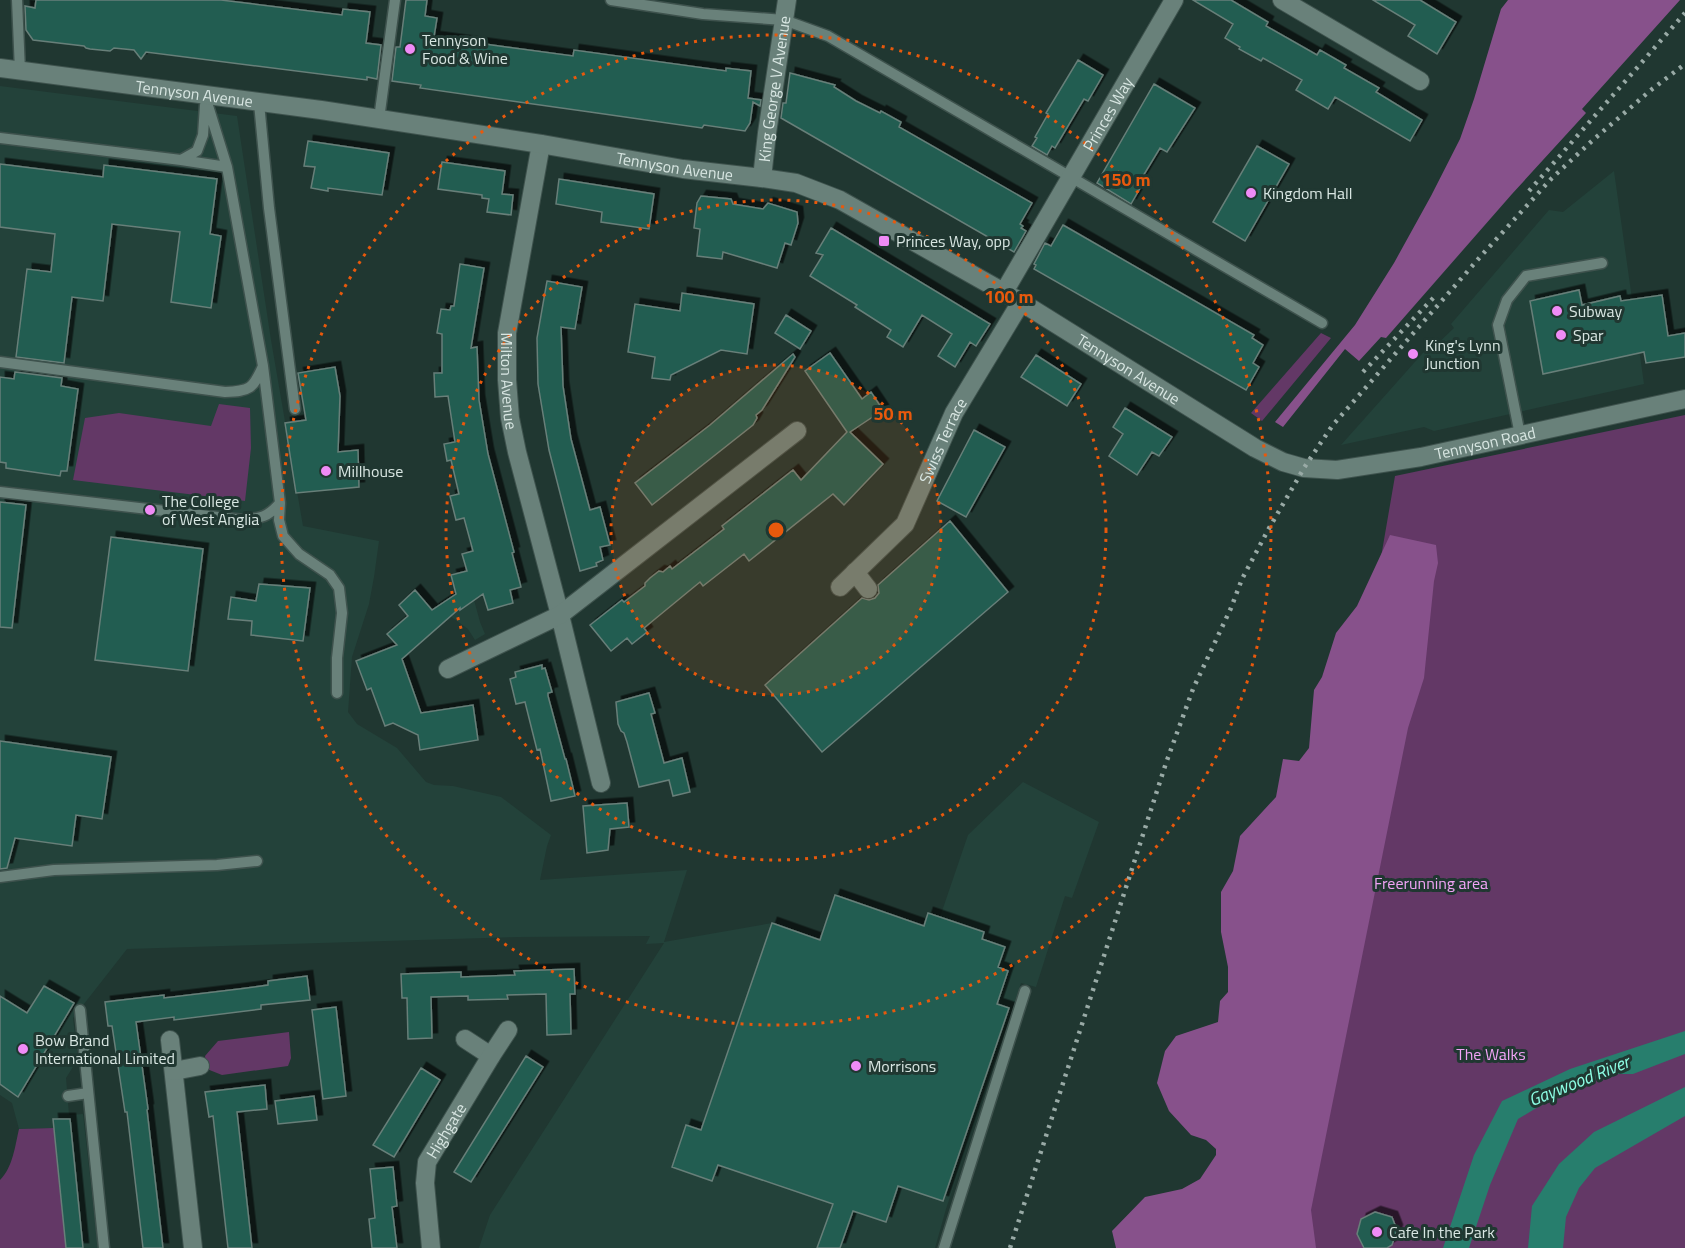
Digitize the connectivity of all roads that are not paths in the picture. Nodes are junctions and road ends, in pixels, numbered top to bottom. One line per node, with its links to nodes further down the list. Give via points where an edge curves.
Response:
1 (17, 0): 9 (lane)
2 (395, 0): 13 (lane)
3 (611, 0): 7 (lane, via 703,14)
4 (787, 0): 7 (street, King George V Avenue)
5 (1174, 0): 19 (street, Princes Way)
6 (1282, 0): 10 (street)
7 (784, 20): 18 (street, King George V Avenue); 19 (lane, via 828,36)
8 (0, 68): 9 (street, Tennyson Avenue)
9 (20, 71): 11 (street, Tennyson Avenue)
10 (1420, 81)
11 (205, 96): 12 (street, Tennyson Avenue); 16 (lane, via 203,135 196,151); 17 (lane)
12 (259, 103): 13 (street, Tennyson Avenue); 27 (lane)
13 (379, 119): 15 (street, Tennyson Avenue)
14 (0, 138): 16 (lane)
15 (541, 144): 18 (street, Tennyson Avenue, via 683,169); 36 (street, Milton Avenue, via 507,333 507,380 517,452)
16 (181, 160): 17 (lane)
17 (227, 167): 25 (lane)
18 (762, 177): 21 (street, Tennyson Avenue, via 796,183 840,200)
19 (1071, 178): 21 (street, Princes Way); 23 (lane)
20 (1602, 263): 29 (lane, via 1526,276 1507,300 1498,325)
21 (1004, 292): 22 (street, Tennyson Avenue)
22 (1021, 302): 30 (street, Tennyson Avenue); 33 (street, Swiss Terrace, via 954,413 905,524)
23 (1322, 323)
24 (0, 362): 25 (lane, via 225,392 250,388)
25 (263, 366): 32 (lane)
26 (1685, 399): 29 (street, Tennyson Road)
27 (295, 409)
28 (797, 431): 36 (street)
29 (1521, 435): 30 (street, Tennyson Road, via 1337,470)
30 (1283, 462)
31 (0, 492): 32 (lane, via 244,520 272,513)
32 (280, 503): 38 (lane, via 283,536 299,554 330,575 339,588 342,613)
33 (855, 572): 34 (street, Swiss Terrace); 35 (street)
34 (840, 587)
35 (868, 589)
36 (560, 615): 37 (street); 39 (street, Milton Avenue)
37 (448, 669)
38 (336, 693)
39 (601, 783)
40 (257, 861): 41 (lane, via 54,870)
41 (0, 877)
42 (1025, 991): 55 (lane)
43 (80, 1010): 50 (lane)
44 (508, 1030): 47 (street, Highgate)
45 (465, 1039): 47 (street)
46 (170, 1040): 49 (street)
47 (491, 1056): 54 (street, Highgate, via 427,1162)
48 (200, 1066): 49 (street)
49 (174, 1071): 53 (street)
50 (88, 1093): 51 (lane); 52 (lane)
51 (68, 1096)
52 (104, 1248)
53 (193, 1248)
54 (431, 1248)
55 (944, 1248)

